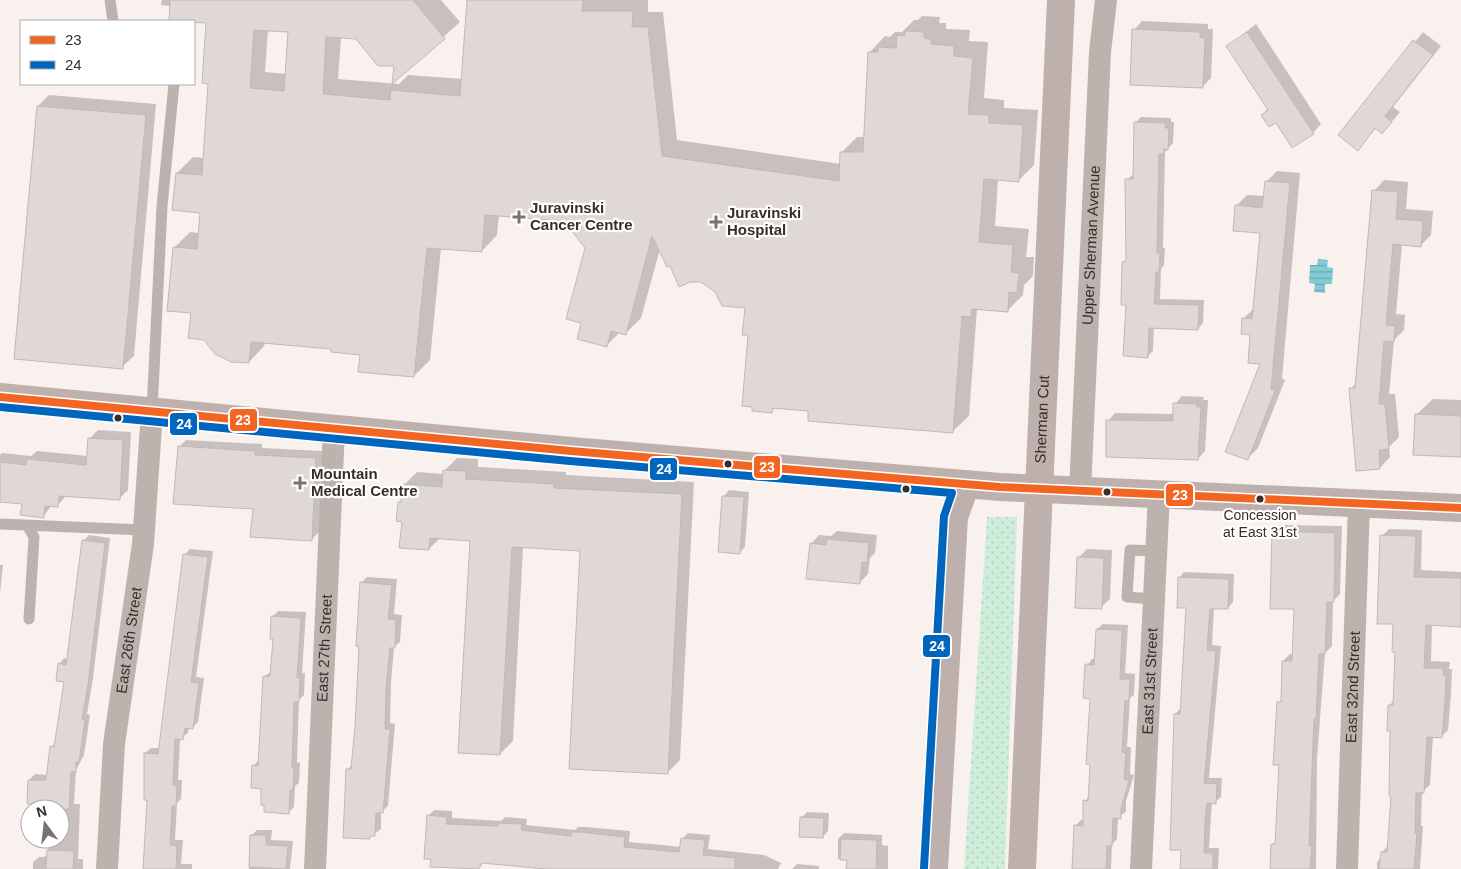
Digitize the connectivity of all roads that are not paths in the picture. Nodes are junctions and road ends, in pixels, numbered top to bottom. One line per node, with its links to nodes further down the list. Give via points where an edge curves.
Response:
1 (110, 0): 4 (lane)
2 (1106, 0): 10 (street, Upper Sherman Avenue)
3 (1062, 5): 21 (main road, Sherman Cut)
4 (113, 20)
5 (174, 85): 7 (lane, via 162,206)
6 (0, 397): 7 (main road)
7 (152, 411): 8 (main road); 16 (street, East 26th Street)
8 (334, 428): 9 (main road); 19 (street, East 27th Street)
9 (966, 484): 10 (main road); 20 (main road, via 954,517)
10 (1071, 491): 11 (main road)
11 (1159, 494): 12 (main road); 22 (street, East 31st Street)
12 (1359, 503): 13 (main road); 23 (street, East 32nd Street)
13 (1461, 508)
14 (0, 524): 15 (lane)
15 (27, 525): 16 (lane); 17 (lane, via 34,537)
16 (144, 530): 18 (street, East 26th Street, via 114,744)
17 (29, 619)
18 (107, 869)
19 (316, 869)
20 (934, 869)
21 (1022, 869)
22 (1141, 869)
23 (1347, 869)

